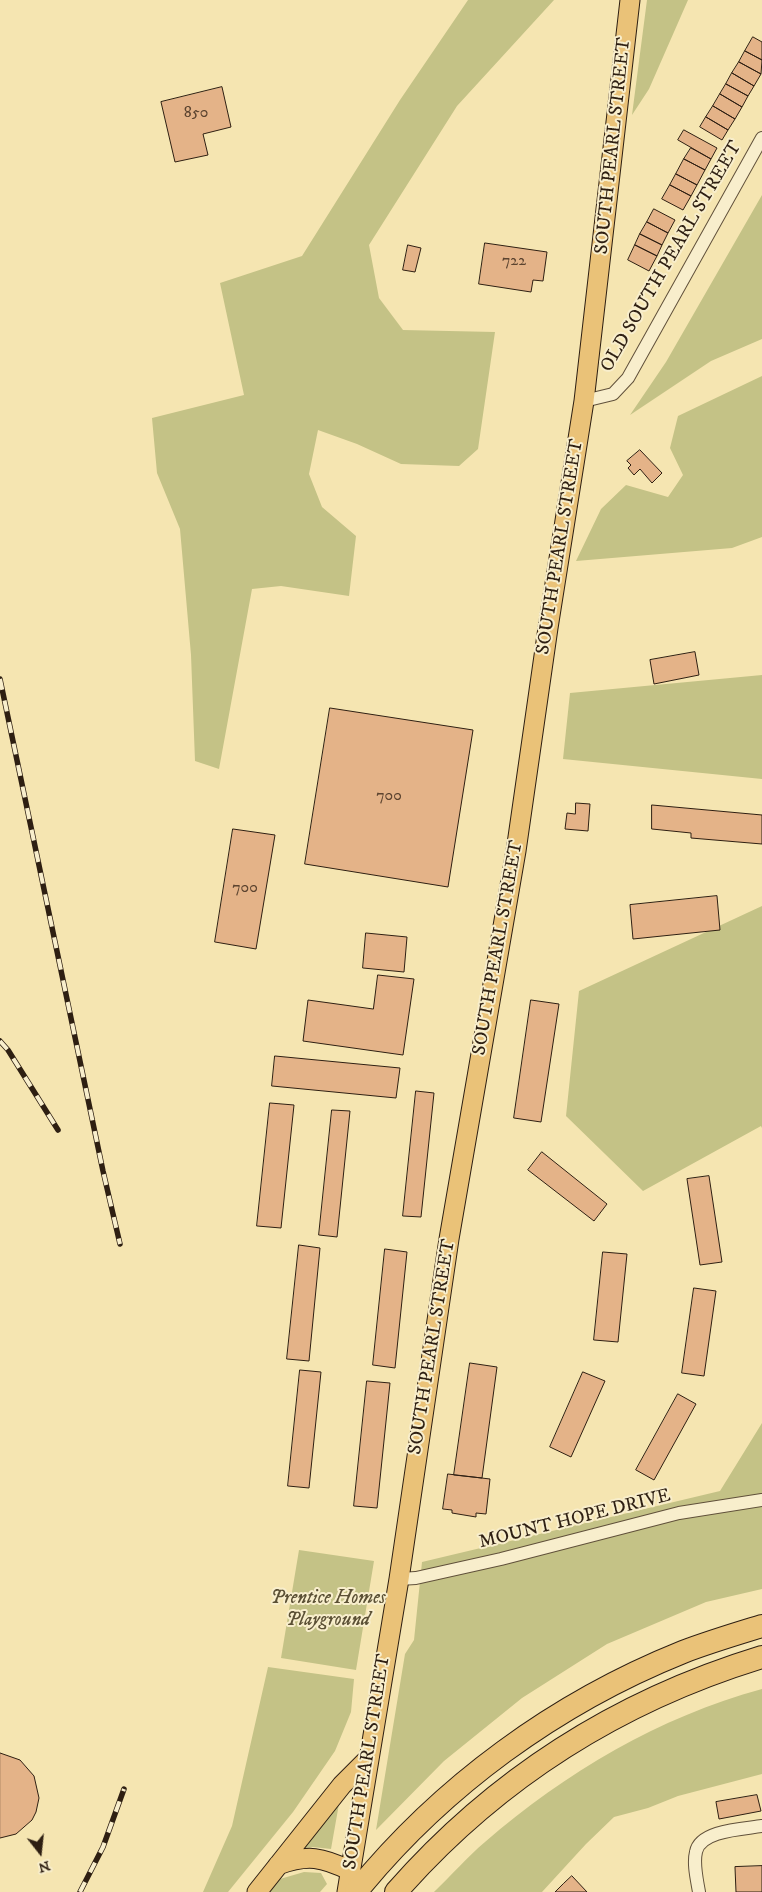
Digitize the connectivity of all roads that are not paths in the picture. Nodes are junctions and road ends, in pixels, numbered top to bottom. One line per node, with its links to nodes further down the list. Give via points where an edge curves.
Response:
1 (630, 0): 3 (main road, SOUTH PEARL STREET)
2 (762, 138): 3 (street, OLD SOUTH PEARL STREET, via 628,378 613,394)
3 (584, 401): 5 (main road, SOUTH PEARL STREET, via 516,851 449,1239)
4 (762, 1500): 5 (street, MOUNT HOPE DRIVE, via 679,1513 501,1559)
5 (398, 1579): 8 (main road, SOUTH PEARL STREET)
6 (762, 1626): 11 (highway, via 684,1652 609,1686 539,1727 470,1778)
7 (762, 1657): 14 (highway, via 661,1694 590,1731 490,1799 436,1848)
8 (368, 1759): 10 (main road, via 342,1785); 11 (main road, SOUTH PEARL STREET)
9 (762, 1826): 15 (street, via 717,1833 703,1839 695,1855)
10 (278, 1865): 11 (main road, via 300,1858 317,1858 335,1863); 12 (main road)
11 (353, 1881): 13 (main road, SOUTH PEARL STREET)
12 (257, 1892)
13 (347, 1892)
14 (396, 1892)
15 (699, 1892)

